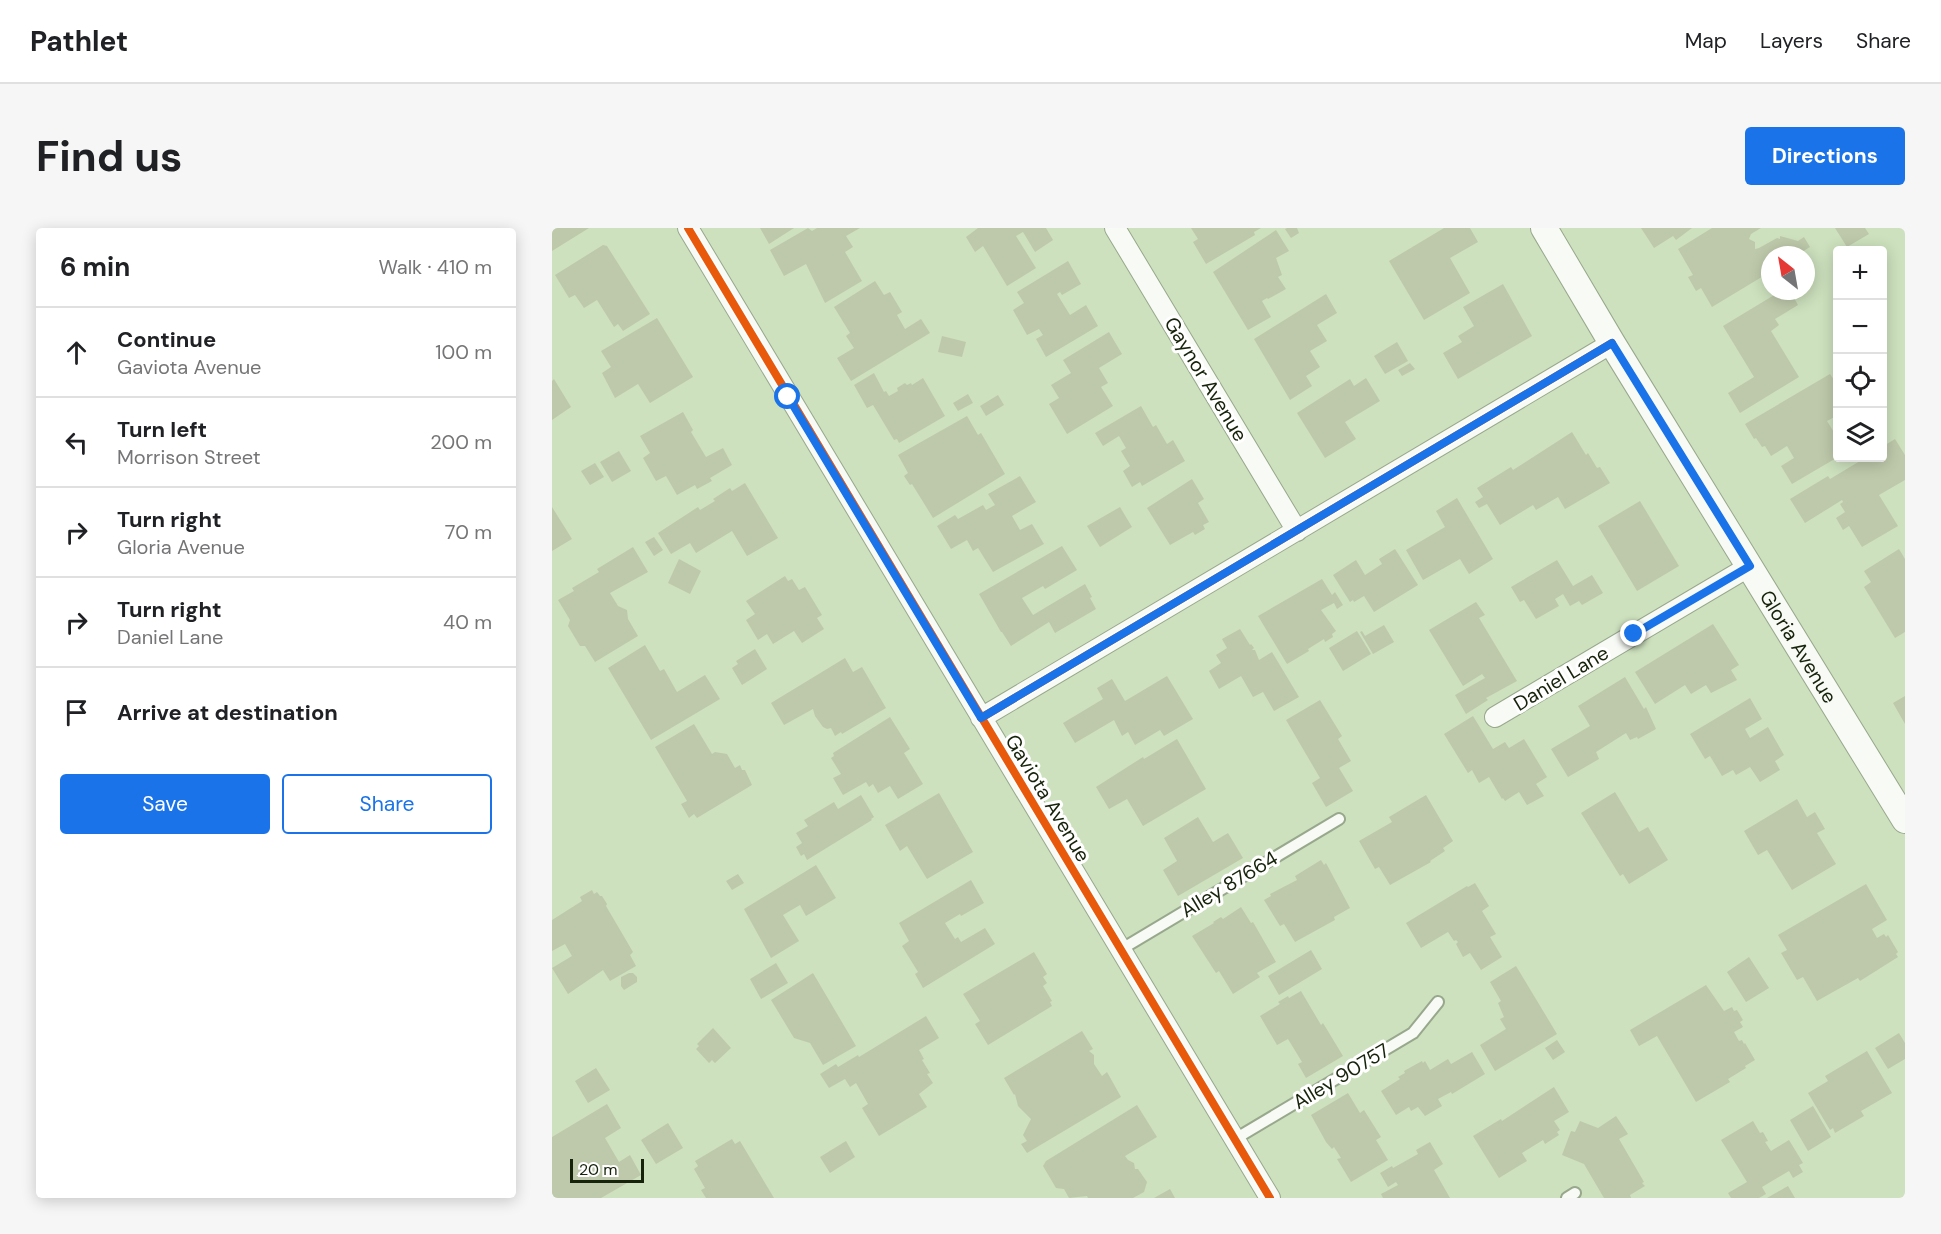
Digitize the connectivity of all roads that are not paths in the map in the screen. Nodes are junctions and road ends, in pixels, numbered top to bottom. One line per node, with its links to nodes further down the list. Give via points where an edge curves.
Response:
1 (688, 228): 8 (street, Gaviota Avenue)
2 (1115, 228): 5 (street, Gaynor Avenue)
3 (1544, 228): 4 (street, Gloria Avenue)
4 (1612, 343): 5 (street); 6 (street, Gloria Avenue)
5 (1297, 531): 8 (street)
6 (1750, 566): 7 (street, Daniel Lane); 10 (street, Gloria Avenue)
7 (1495, 717)
8 (981, 718): 11 (street, Gaviota Avenue)
9 (1339, 819): 11 (lane, Alley 87664)
10 (1905, 820)
11 (1120, 950): 13 (street, Gaviota Avenue)
12 (1438, 1002): 13 (lane, Alley 90757, via 1413,1033)
13 (1235, 1139): 14 (street, Gaviota Avenue)
14 (1270, 1198)

